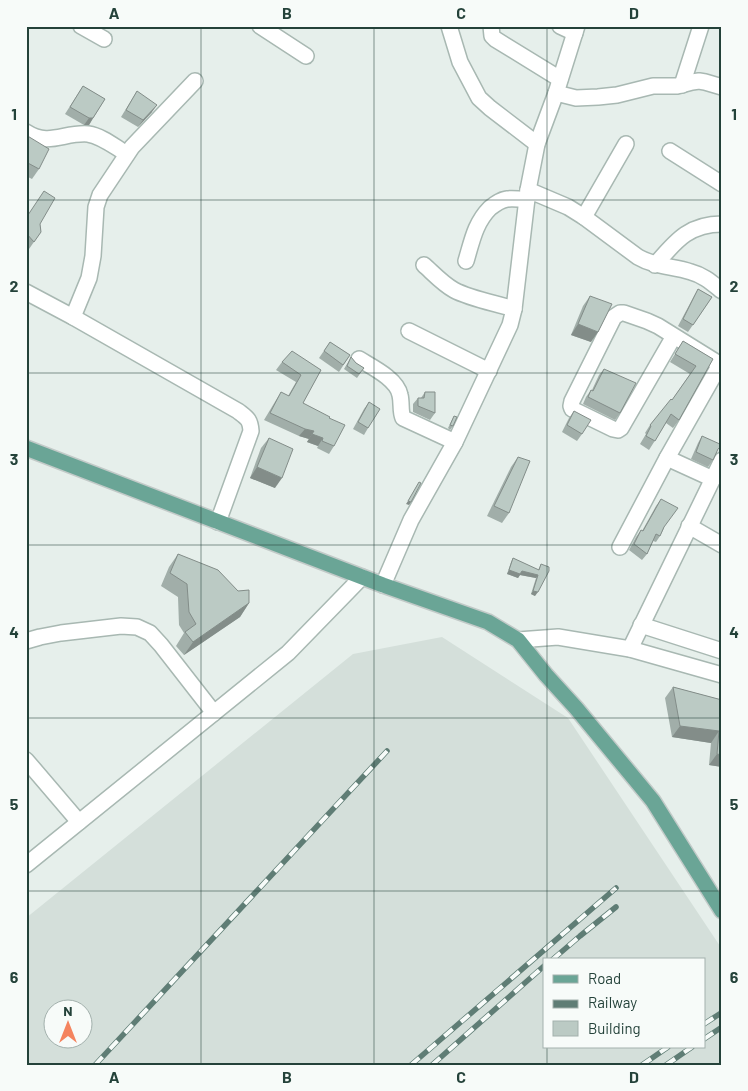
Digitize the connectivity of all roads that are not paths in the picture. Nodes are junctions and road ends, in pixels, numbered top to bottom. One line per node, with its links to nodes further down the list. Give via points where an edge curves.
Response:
1 (81, 26): 8 (street)
2 (260, 26): 9 (street)
3 (491, 26): 12 (street, via 495,39)
4 (560, 26): 7 (street)
5 (701, 26): 11 (street)
6 (451, 27): 15 (street, via 460,62 480,98)
7 (576, 30): 12 (street)
8 (104, 39)
9 (306, 56)
10 (194, 81): 18 (street)
11 (682, 85): 12 (street, via 653,86 617,95 576,98); 13 (street, via 699,81)
12 (558, 86): 15 (street)
13 (722, 87)
14 (26, 132): 18 (street, via 45,140 90,134)
15 (537, 144): 20 (street)
16 (626, 144): 21 (street)
17 (670, 151): 19 (street)
18 (127, 154): 29 (street, via 100,195 96,207 89,278)
19 (722, 184)
20 (527, 195): 21 (street, via 568,208); 23 (street, via 501,200 487,212 476,228); 28 (street)
21 (584, 217): 25 (street, via 638,257)
22 (722, 224): 25 (street, via 691,231 677,240)
23 (466, 261)
24 (424, 265): 28 (street, via 454,290)
25 (655, 265): 26 (street, via 690,271)
26 (722, 290)
27 (26, 292): 29 (street)
28 (514, 309): 33 (street)
29 (73, 317): 39 (street, via 247,418 251,431)
30 (409, 331): 33 (street)
31 (674, 336): 31 (street, via 621,428 613,429 572,409 572,401 617,314 624,313 647,321); 36 (street, via 716,362 718,368)
32 (359, 359): 34 (street, via 396,386 401,398 401,415 405,420)
33 (489, 371): 34 (street)
34 (455, 442): 44 (street, via 412,520)
35 (26, 448): 39 (main road)
36 (667, 458): 38 (street); 42 (street)
37 (722, 460): 38 (street)
38 (713, 479): 40 (street)
39 (218, 522): 43 (main road)
40 (689, 526): 41 (street); 45 (street)
41 (722, 545)
42 (620, 547)
43 (362, 577): 44 (main road); 51 (street, via 288,653)
44 (383, 585): 47 (main road, via 488,622)
45 (642, 625): 48 (street); 49 (street)
46 (31, 637): 51 (street, via 137,627 150,633 161,644)
47 (518, 640): 48 (street, via 558,637); 55 (main road, via 653,801)
48 (630, 649): 50 (street)
49 (722, 650)
50 (722, 675)
51 (214, 712): 53 (street)
52 (26, 760): 53 (street)
53 (79, 822): 54 (street)
54 (26, 865)
55 (722, 911)

